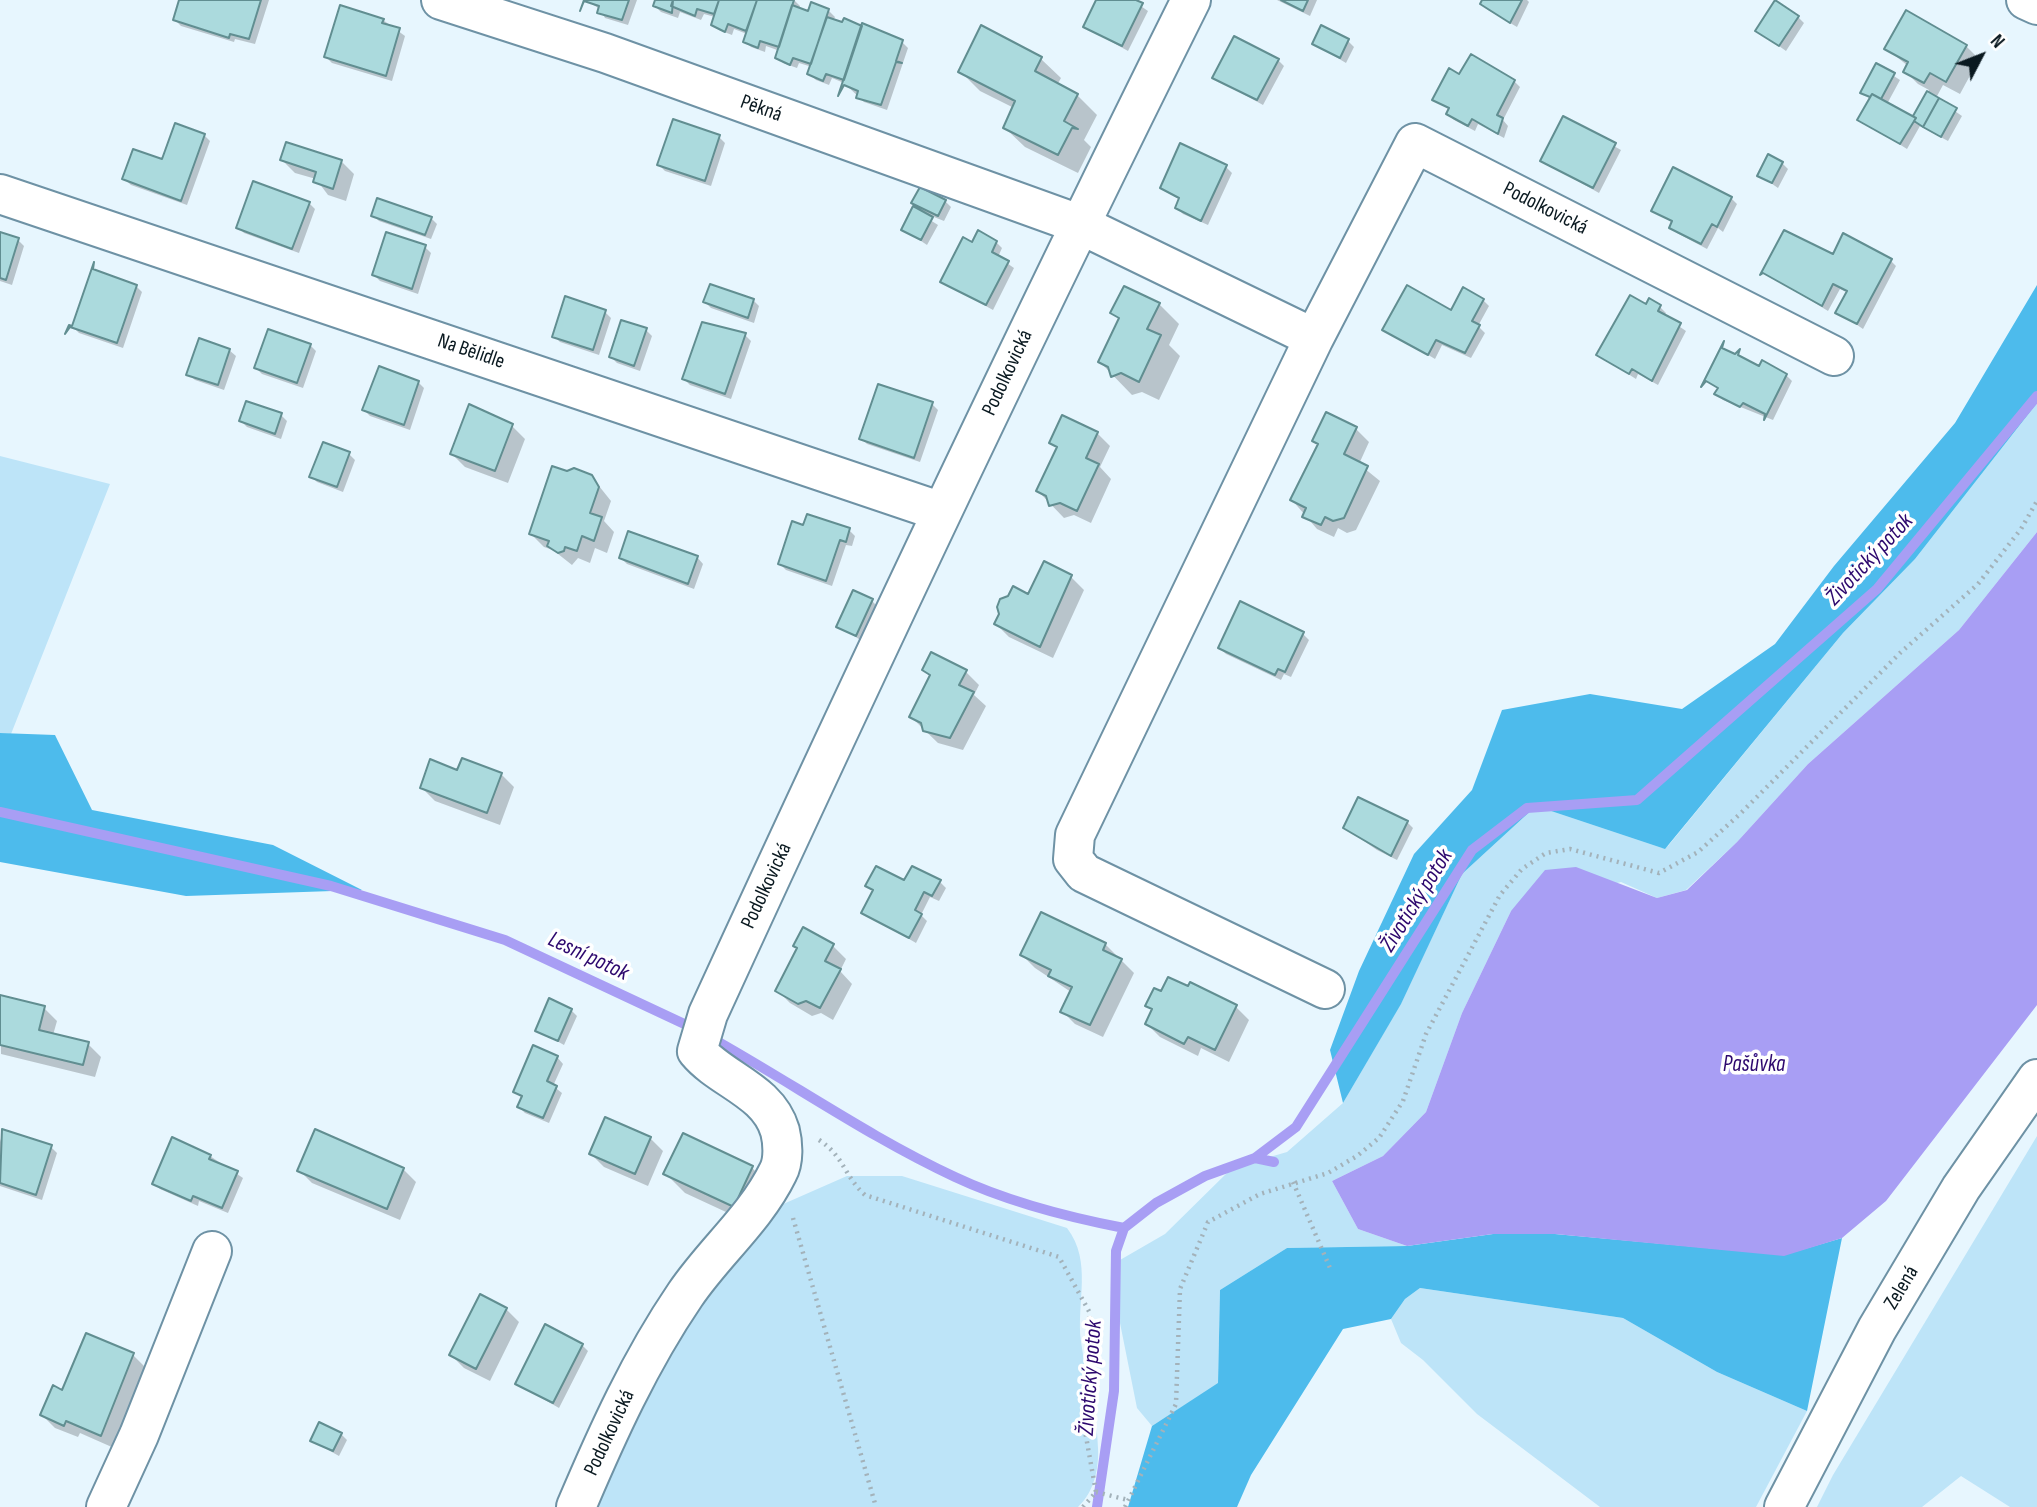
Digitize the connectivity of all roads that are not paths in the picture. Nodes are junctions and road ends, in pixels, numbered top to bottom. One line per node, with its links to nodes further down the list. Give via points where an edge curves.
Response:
1 (441, 0): 6 (street, Pěkná, via 605,53)
2 (1191, 0): 6 (street, Podolkovická)
3 (2026, 0): 4 (street)
4 (2037, 5)
5 (0, 194): 9 (street, Na Bělidle)
6 (1079, 223): 7 (street); 9 (street, Podolkovická)
7 (1314, 338): 8 (street, Podolkovická, via 1415,143); 10 (street, Podolkovická, via 1075,835 1073,859 1084,873)
8 (1834, 356)
9 (942, 512): 14 (street, Podolkovická, via 702,1029 703,1058 750,1091 773,1116 782,1143 780,1170 750,1217 685,1294 618,1410)
10 (1325, 989)
11 (2037, 1079): 15 (street, Zelená, via 1940,1224 1877,1329)
12 (212, 1251): 13 (street)
13 (106, 1507)
14 (576, 1507)
15 (1784, 1507)

